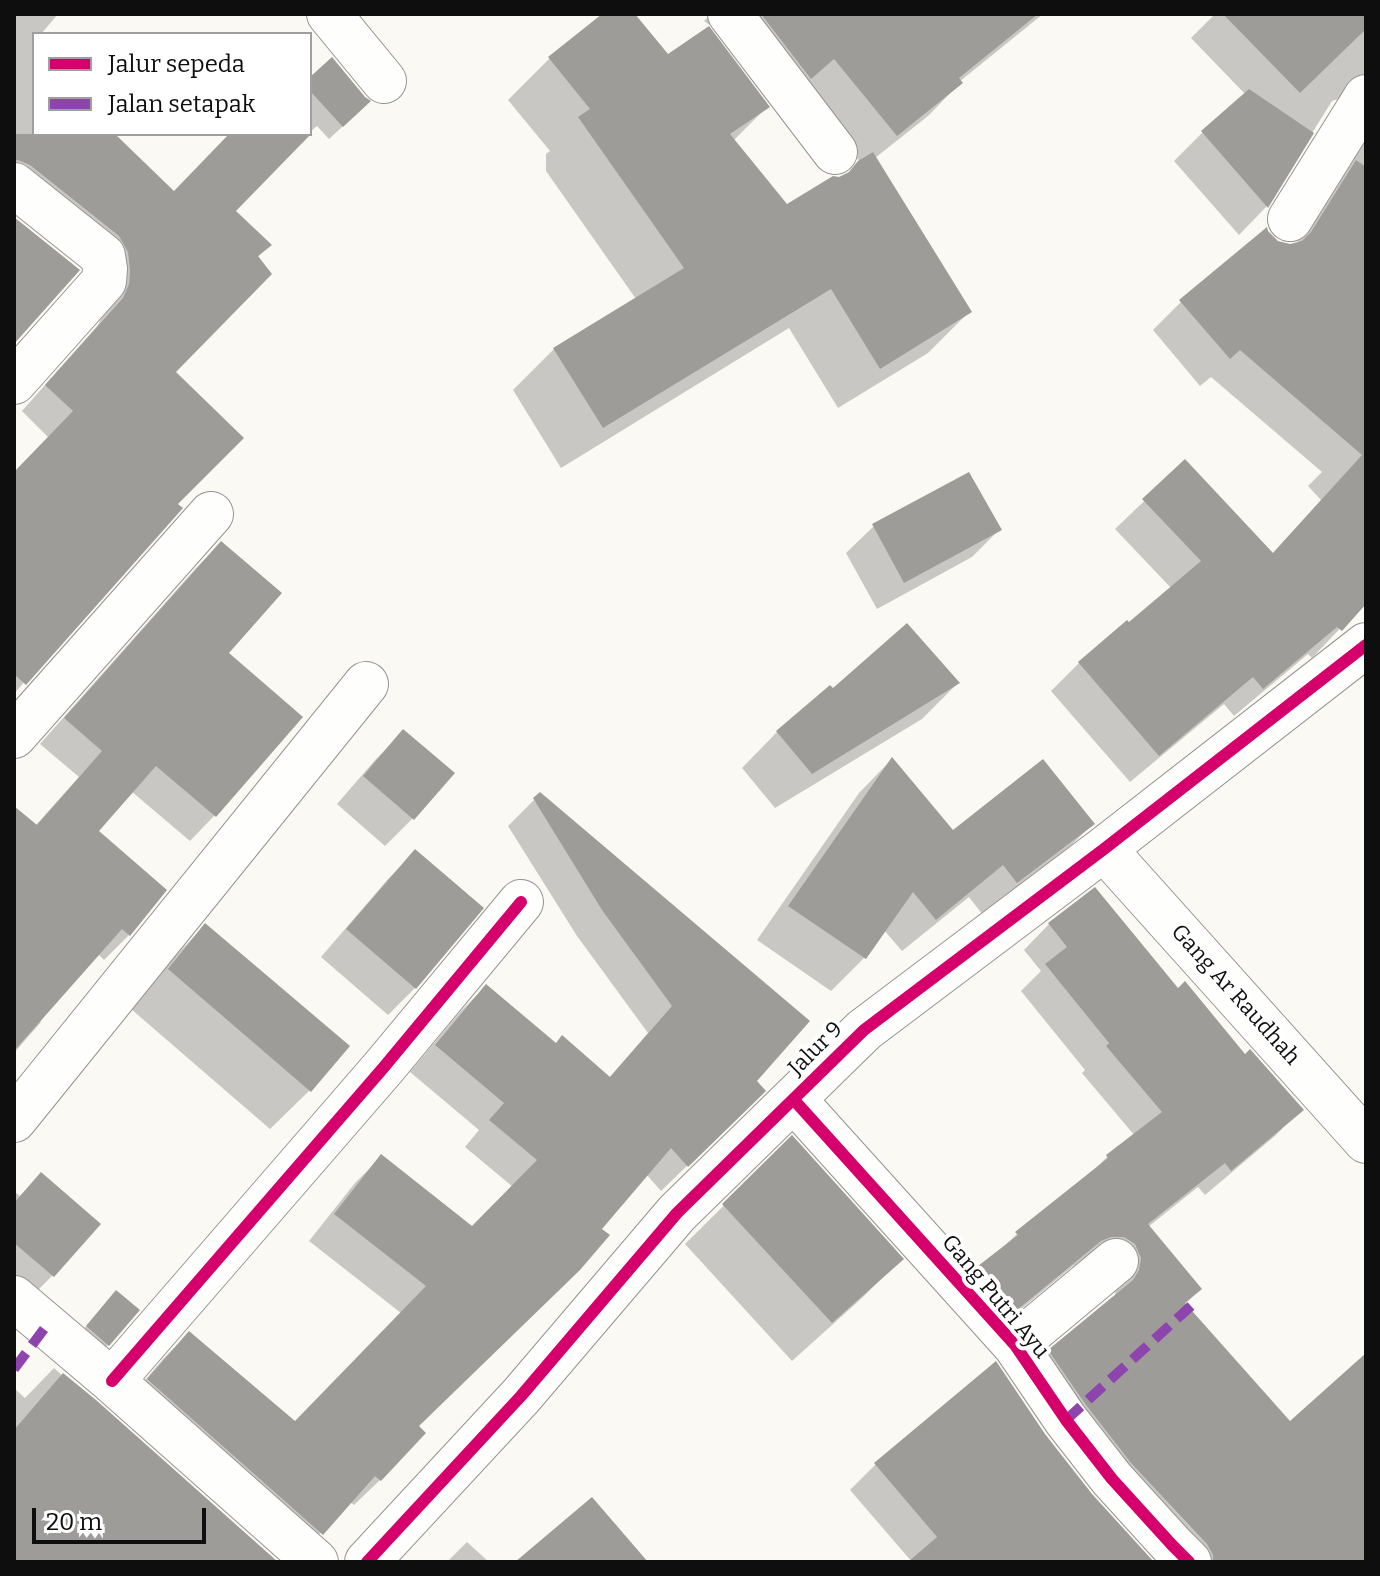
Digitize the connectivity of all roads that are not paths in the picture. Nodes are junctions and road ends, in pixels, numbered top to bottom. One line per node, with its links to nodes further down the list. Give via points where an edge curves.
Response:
1 (329, 14): 3 (street)
2 (730, 14): 5 (street)
3 (384, 81)
4 (1366, 97): 7 (street)
5 (835, 152)
6 (14, 185): 8 (street, via 103,256 105,269 104,281)
7 (1290, 219)
8 (14, 382)
9 (211, 514): 12 (street)
10 (1366, 645): 13 (street, Jalur 9)
11 (366, 684): 16 (street)
12 (14, 736)
13 (1104, 849): 15 (street, Jalur 9, via 864,1030); 17 (street, Gang Ar Raudhah)
14 (521, 902): 21 (street)
15 (794, 1100): 20 (street, Gang Putri Ayu); 24 (street, Jalur 9, via 677,1213 521,1396)
16 (14, 1120)
17 (1366, 1141)
18 (1116, 1261): 20 (street)
19 (14, 1298): 21 (street)
20 (1015, 1345): 22 (street, Gang Putri Ayu, via 1066,1420)
21 (112, 1381): 23 (street)
22 (1173, 1556)
23 (316, 1562)
24 (367, 1562)

